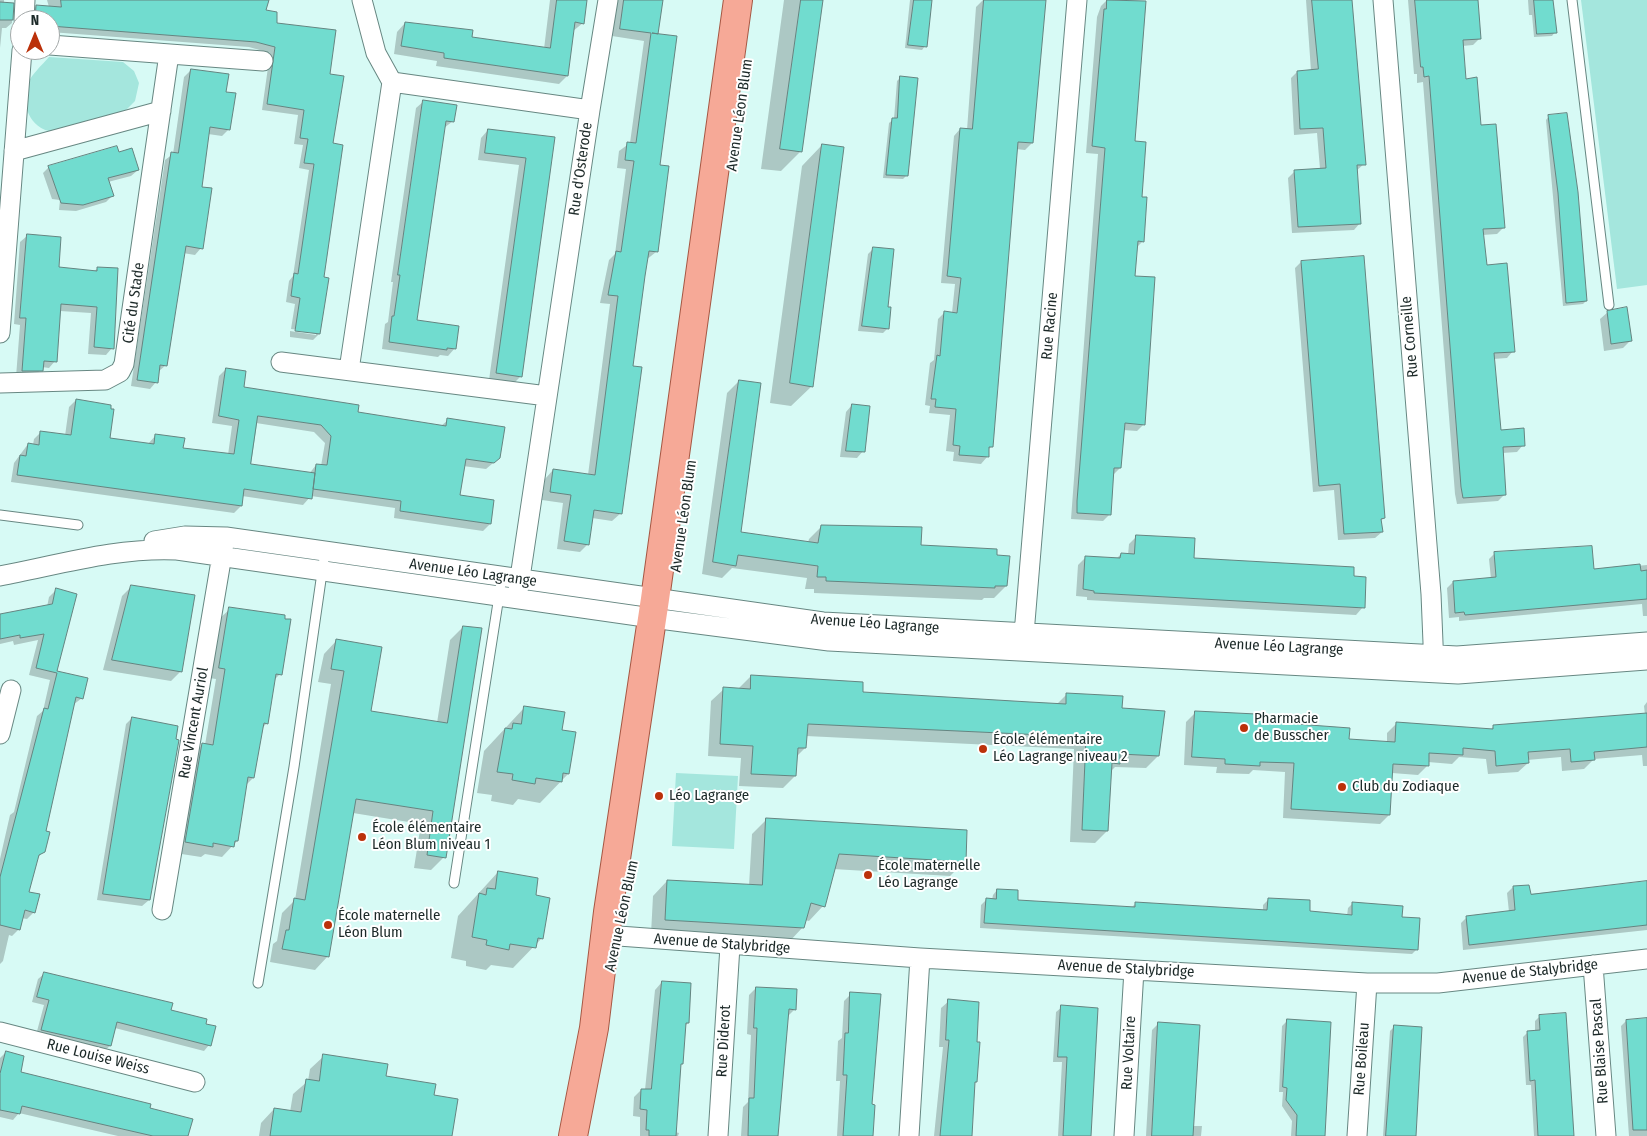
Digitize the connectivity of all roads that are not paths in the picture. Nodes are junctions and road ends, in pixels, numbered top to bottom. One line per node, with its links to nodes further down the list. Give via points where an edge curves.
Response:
1 (362, 0): 12 (street, via 376,52)
2 (608, 0): 13 (street)
3 (738, 0): 28 (main road, Avenue Léon Blum)
4 (756, 0): 28 (main road, Avenue Léon Blum)
5 (1077, 0): 29 (street, Rue Racine)
6 (1383, 0): 32 (street, Rue Corneille)
7 (1572, 0): 16 (lane)
8 (60, 46): 9 (street)
9 (169, 54): 11 (street); 14 (street, Cité du Stade)
10 (21, 60): 15 (street)
11 (262, 61)
12 (392, 82): 13 (street, Rue d'Osterode); 19 (street)
13 (590, 110): 21 (street, Rue d'Osterode)
14 (161, 111): 15 (street); 20 (street, Cité du Stade, via 124,364 120,372 105,380)
15 (14, 151): 17 (street)
16 (1609, 305)
17 (0, 333)
18 (281, 362): 19 (street)
19 (349, 370): 21 (street)
20 (0, 383)
21 (548, 396): 27 (street, Rue d'Osterode)
22 (0, 515): 23 (lane)
23 (78, 525)
24 (224, 546): 25 (street, Avenue Léo Lagrange); 26 (street, Avenue Léo Lagrange, via 110,555); 38 (street, Rue Vincent Auriol)
25 (324, 560): 27 (street, Avenue Léo Lagrange); 45 (lane, via 292,783)
26 (0, 573)
27 (510, 587): 28 (street, Avenue Léo Lagrange); 37 (lane)
28 (661, 610): 29 (street, Avenue Léo Lagrange); 31 (street, Avenue Léo Lagrange, via 829,641); 39 (main road, Avenue Léon Blum, via 630,894)
29 (1024, 633): 31 (street, Rue Racine); 32 (street, Avenue Léo Lagrange)
30 (1647, 642): 32 (street, Avenue Léo Lagrange, via 1491,655)
31 (1022, 652): 34 (street, Avenue Léo Lagrange)
32 (1435, 655): 34 (street, Rue Corneille)
33 (1647, 660): 34 (street, Avenue Léo Lagrange, via 1478,674)
34 (1434, 674)
35 (11, 690): 36 (street)
36 (0, 734)
37 (454, 883)
38 (162, 910)
39 (612, 936): 40 (street, Avenue de Stalybridge); 49 (main road, Avenue Léon Blum)
40 (730, 946): 41 (street, Avenue de Stalybridge); 50 (street, Rue Diderot)
41 (920, 958): 44 (street, Avenue de Stalybridge); 51 (street)
42 (1647, 959): 43 (street, Avenue de Stalybridge)
43 (1593, 965): 46 (street, Avenue de Stalybridge, via 1438,983); 54 (street, Rue Blaise Pascal)
44 (1134, 970): 46 (street, Avenue de Stalybridge); 52 (street, Rue Voltaire)
45 (258, 983)
46 (1367, 983): 53 (street, Rue Boileau)
47 (0, 1032): 48 (street, Rue Louise Weiss)
48 (196, 1082)
49 (573, 1136)
50 (718, 1136)
51 (909, 1136)
52 (1124, 1136)
53 (1357, 1136)
54 (1606, 1136)

